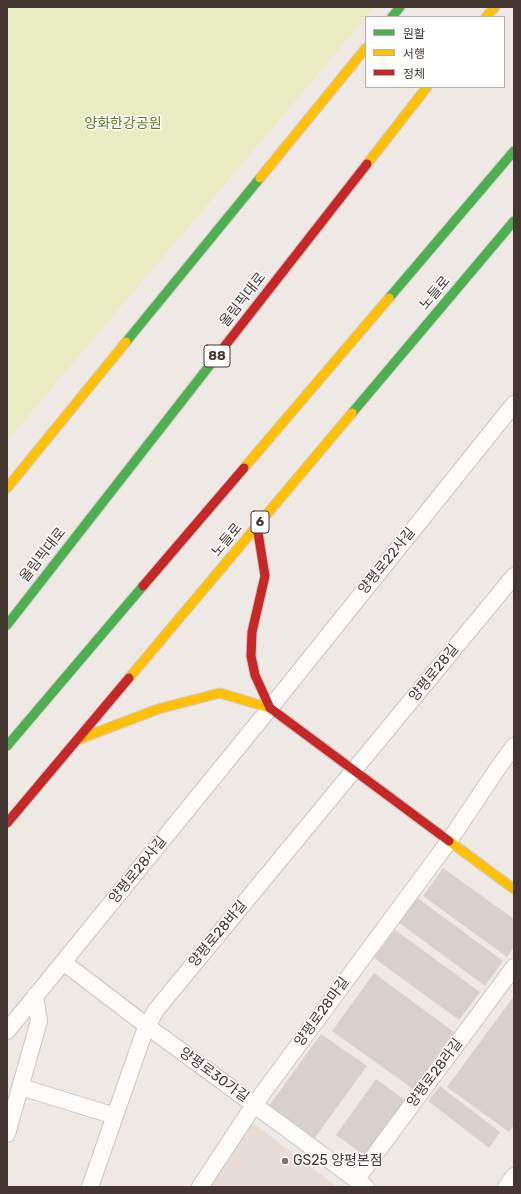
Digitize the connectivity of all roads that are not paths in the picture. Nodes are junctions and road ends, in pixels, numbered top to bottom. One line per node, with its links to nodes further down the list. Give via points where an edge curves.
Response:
1 (400, 7): 3 (main road)
2 (495, 7): 4 (main road)
3 (393, 16)
4 (487, 16)
5 (365, 49): 10 (main road)
6 (426, 88): 13 (main road, 올림픽대로 / 88)
7 (514, 151): 16 (main road)
8 (514, 221): 11 (main road, 노들로 / 6)
9 (511, 413): 14 (street, 양평로22사길)
10 (7, 488)
11 (257, 526): 14 (main road, via 265,576 252,632 251,656 254,675); 15 (main road, 노들로 / 6)
12 (514, 576): 18 (street, 양평로28길)
13 (7, 625)
14 (270, 708): 15 (main road, via 220,693 158,709); 18 (main road); 22 (street, 양평로28사길)
15 (76, 741): 19 (main road, 노들로 / 6)
16 (7, 746)
17 (514, 746): 20 (street)
18 (354, 771): 20 (main road); 25 (street, 양평로28바길, via 156,1010)
19 (7, 823)
20 (449, 841): 21 (main road); 28 (street, 양평로28마길)
21 (514, 889)
22 (63, 962): 24 (street, 양평로28사길); 25 (street, 양평로30가길)
23 (514, 967): 32 (street, 양평로28라길)
24 (35, 996): 26 (street, 양평로28사길); 27 (street, via 39,1021)
25 (147, 1026): 28 (street, 양평로30가길); 29 (street, 양평로28바길)
26 (7, 1031)
27 (20, 1087): 29 (street); 30 (street)
28 (254, 1105): 32 (street, 양평로30가길); 34 (street, 양평로28마길)
29 (115, 1116): 33 (street, 양평로28바길)
30 (7, 1134)
31 (514, 1176): 35 (street)
32 (361, 1183)
33 (90, 1187)
34 (200, 1187)
35 (506, 1187)

